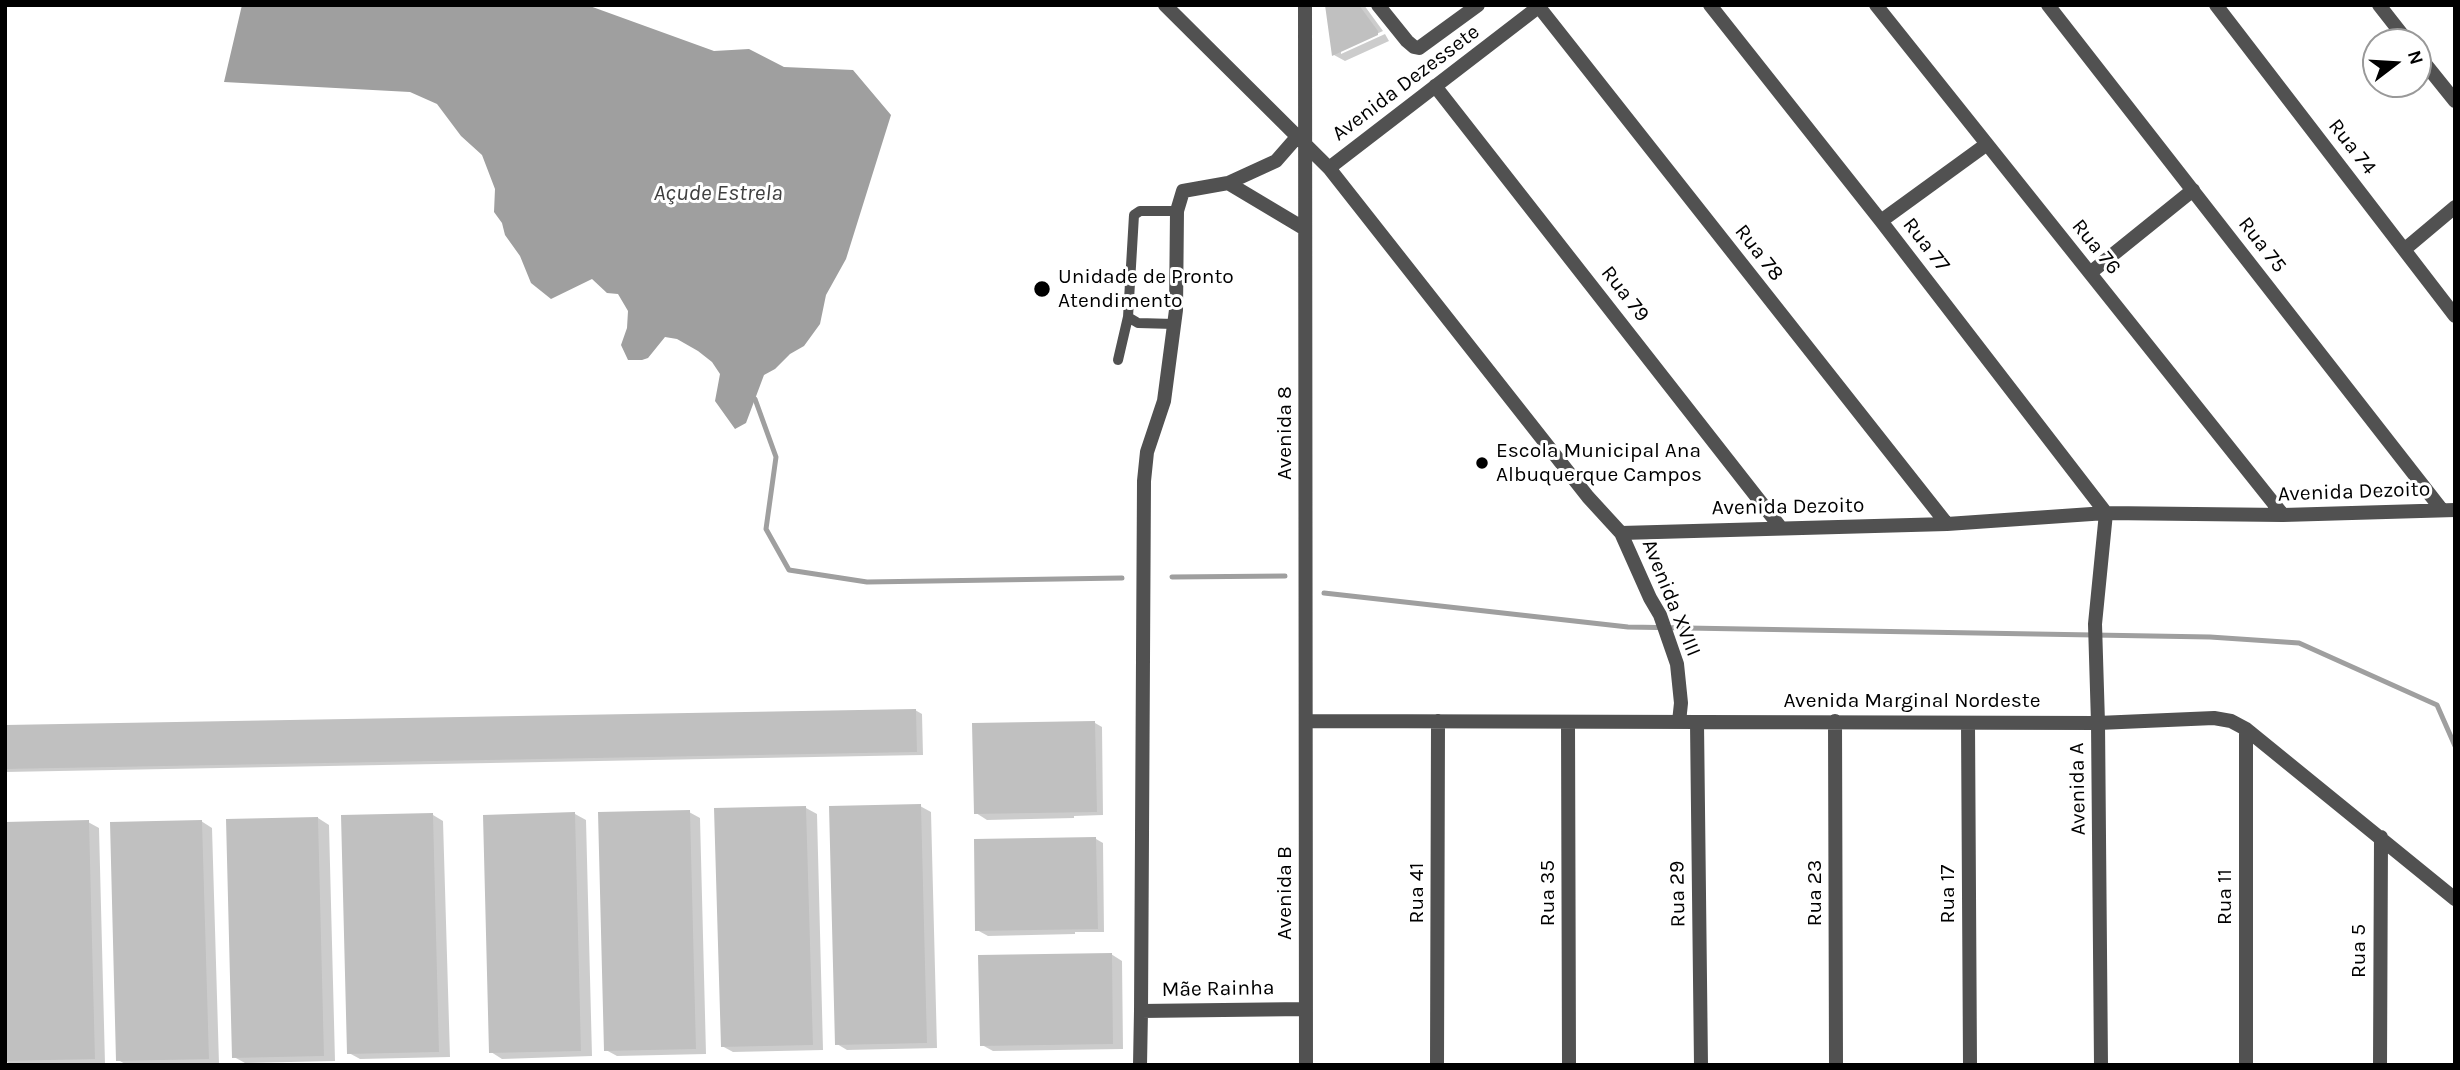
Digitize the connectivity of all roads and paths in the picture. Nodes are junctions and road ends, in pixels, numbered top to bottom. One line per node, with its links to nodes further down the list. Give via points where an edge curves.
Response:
1 (1165, 5): 15 (street)
2 (1305, 5): 15 (street, Avenida 8)
3 (1378, 5): 4 (street, Avenida Dezessete, via 1412,46 1419,48)
4 (1478, 5)
5 (1710, 5): 22 (street, Rua 77)
6 (1876, 5): 16 (street, Rua 76)
7 (2048, 5): 19 (street, Rua 75)
8 (2216, 5): 24 (street, Rua 74)
9 (2379, 5): 11 (street)
10 (1540, 6): 13 (street, Avenida Dezessete); 33 (street, Rua 78)
11 (2397, 28)
12 (2432, 72): 14 (street)
13 (1435, 86): 17 (street, Avenida Dezessete); 34 (street, Rua 79)
14 (2455, 101)
15 (1301, 142): 17 (street); 18 (street, via 1276,161); 23 (street, Avenida 8)
16 (1987, 144): 22 (street); 25 (street, Rua 76)
17 (1329, 168): 35 (street)
18 (1228, 183): 21 (street, via 1183,191); 23 (street)
19 (2193, 190): 25 (street); 30 (street, Rua 75)
20 (2455, 207): 24 (street)
21 (1177, 211): 27 (lane, via 1134,215); 28 (street)
22 (1881, 221): 31 (street, Rua 77)
23 (1305, 229): 36 (street, Avenida 8)
24 (2405, 249): 26 (street, Rua 74)
25 (2090, 273): 32 (street, Rua 76)
26 (2455, 316)
27 (1128, 317): 28 (lane, via 1138,323); 29 (lane)
28 (1174, 324): 48 (street, via 1164,401 1147,452 1144,481)
29 (1118, 360)
30 (2448, 510): 32 (street, Avenida Dezoito)
31 (2106, 513): 32 (street, Avenida Dezoito); 33 (street, Avenida Dezoito); 43 (street, Avenida A, via 2095,624)
32 (2283, 516)
33 (1947, 524): 34 (street, Avenida Dezoito)
34 (1781, 528): 35 (street, Avenida Dezoito)
35 (1621, 533): 40 (street, Avenida XVIII, via 1660,615 1677,664)
36 (1306, 721): 37 (street, Avenida Marginal Nordeste); 47 (street, Avenida B)
37 (1438, 721): 39 (street, Avenida Marginal Nordeste); 51 (street, Rua 41)
38 (1835, 721): 41 (street, Avenida Marginal Nordeste); 42 (street, Avenida Marginal Nordeste); 54 (street, Rua 23)
39 (1568, 722): 40 (street, Avenida Marginal Nordeste); 52 (street, Rua 35)
40 (1679, 722): 41 (street, Avenida Marginal Nordeste)
41 (1697, 723): 53 (street, Rua 29)
42 (1968, 723): 43 (street, Avenida Marginal Nordeste); 55 (street, Rua 17)
43 (2098, 723): 44 (street, Avenida Marginal Nordeste, via 2214,718 2231,720); 56 (street, Avenida A)
44 (2246, 729): 45 (street, Avenida Marginal Nordeste); 57 (street, Rua 11)
45 (2381, 837): 46 (street, Avenida Marginal Nordeste); 58 (street, Rua 5)
46 (2455, 899)
47 (1306, 1009): 48 (street, Mãe Rainha); 50 (street, Avenida B)
48 (1141, 1011): 49 (street, Mãe Rainha)
49 (1140, 1065)
50 (1306, 1065)
51 (1437, 1065)
52 (1569, 1065)
53 (1700, 1065)
54 (1836, 1065)
55 (1970, 1065)
56 (2101, 1065)
57 (2246, 1065)
58 (2380, 1065)

